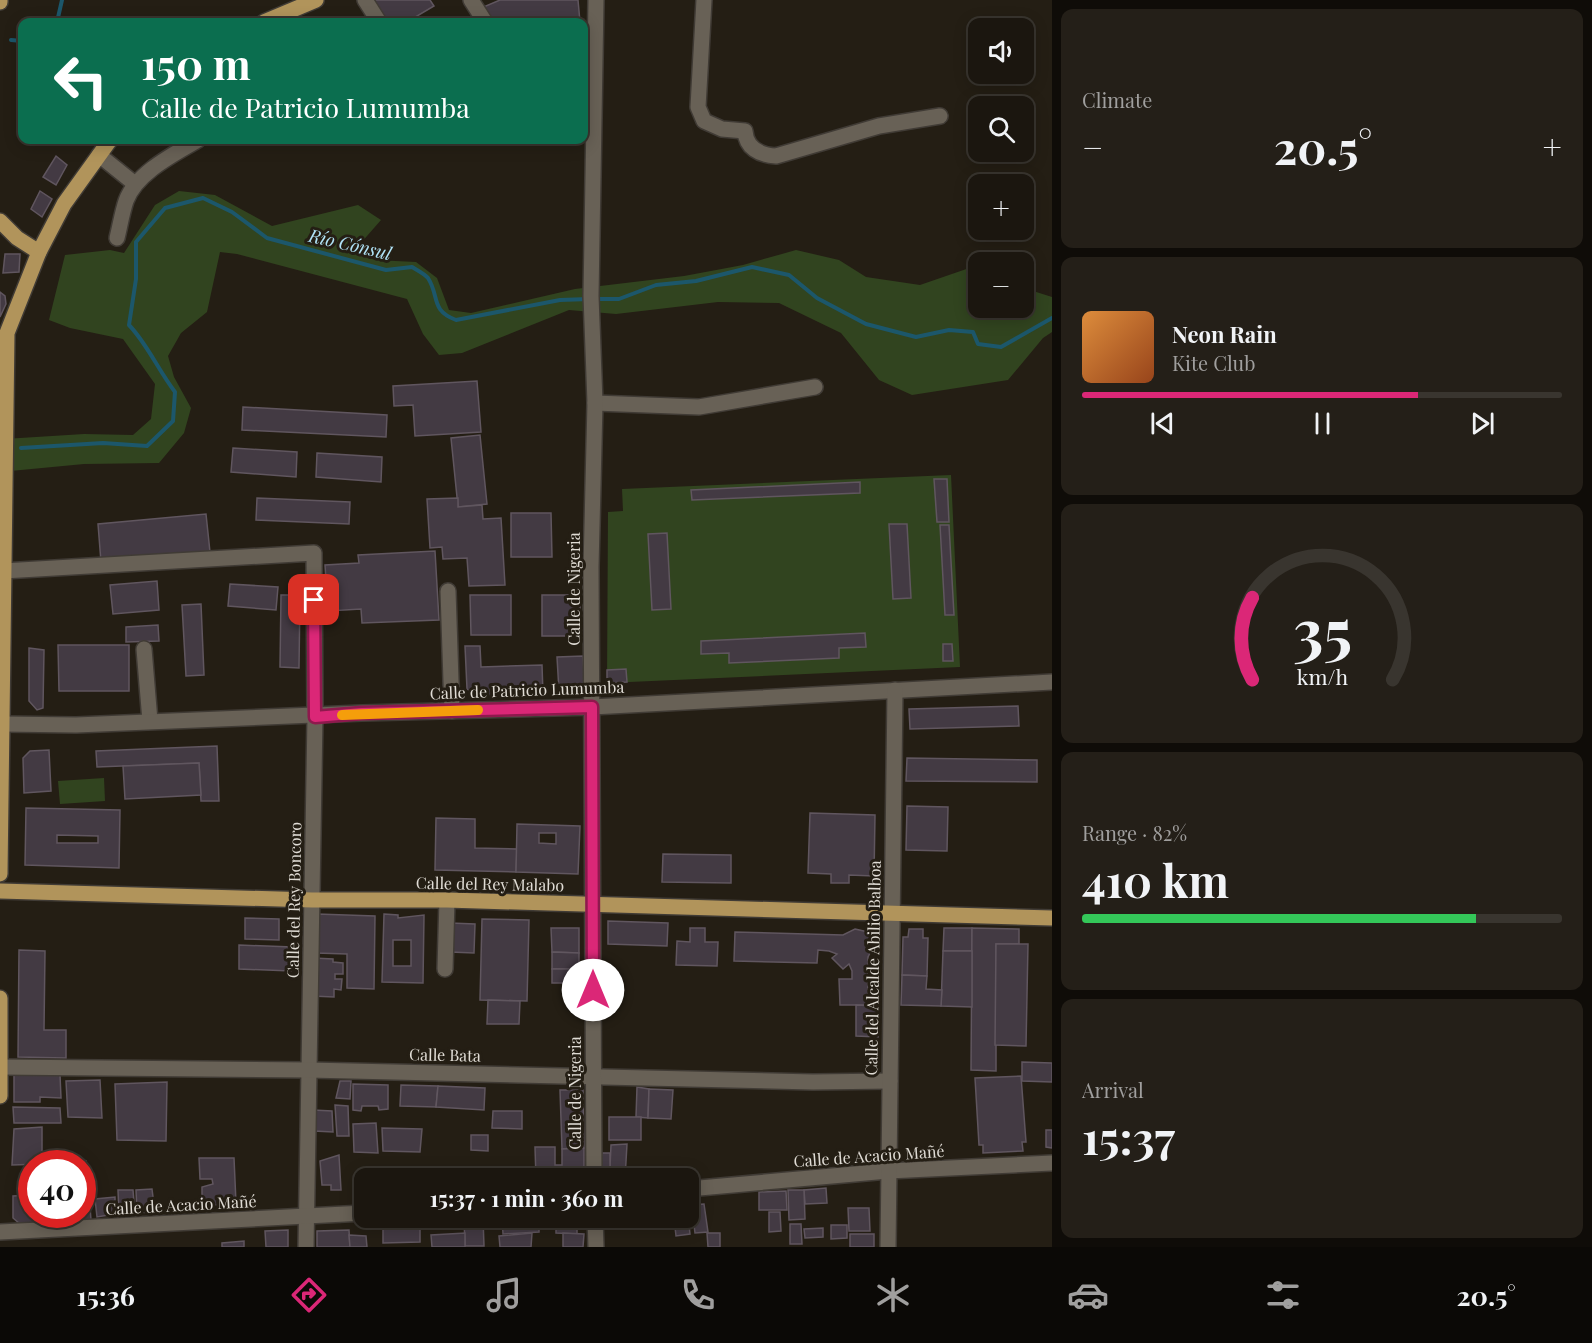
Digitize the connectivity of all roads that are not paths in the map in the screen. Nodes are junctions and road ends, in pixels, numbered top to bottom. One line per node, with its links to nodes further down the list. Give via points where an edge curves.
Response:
1 (316, 0): 6 (main road)
2 (365, 0): 7 (street)
3 (471, 0): 8 (street)
4 (596, 0): 19 (street, Calle de Nigeria, via 591,296)
5 (704, 0): 9 (street, via 698,106 704,122 722,129 745,130 752,149 776,156 879,126)
6 (273, 18)
7 (376, 18)
8 (482, 18)
9 (940, 116)
10 (107, 144): 12 (main road)
11 (191, 144): 13 (street)
12 (99, 155): 13 (street); 16 (main road, via 64,204)
13 (135, 184): 15 (street, via 126,200)
14 (0, 221): 16 (main road)
15 (117, 238)
16 (39, 252): 17 (main road)
17 (4, 332): 20 (main road)
18 (815, 387): 19 (street, via 699,407)
19 (595, 403): 25 (street, Calle de Nigeria)
20 (3, 571): 27 (street, Calle del Rey Boncoro, via 314,553); 29 (main road)
21 (448, 591): 26 (street)
22 (144, 649): 28 (street)
23 (1052, 682): 24 (street, Calle de Patricio Lumumba)
24 (895, 690): 25 (street, Calle de Patricio Lumumba); 35 (street, Calle del Alcalde Abilio Balboa)
25 (592, 707): 26 (street, Calle de Patricio Lumumba); 34 (street, Calle de Nigeria)
26 (452, 711): 27 (street, Calle de Patricio Lumumba)
27 (315, 717): 28 (street, Calle de Patricio Lumumba); 32 (street, Calle del Rey Boncoro)
28 (150, 721): 29 (street, Calle de Patricio Lumumba)
29 (3, 724): 30 (main road)
30 (0, 874)
31 (0, 891): 32 (main road, Calle del Rey Malabo)
32 (312, 900): 33 (main road, Calle del Rey Malabo); 40 (street, Calle del Rey Boncoro)
33 (447, 900): 34 (main road, Calle del Rey Malabo); 37 (street)
34 (592, 904): 35 (main road, Calle del Rey Malabo); 41 (street, Calle de Nigeria)
35 (891, 913): 36 (main road, Calle del Rey Malabo); 42 (street, Calle del Alcalde Abilio Balboa)
36 (1052, 918)
37 (445, 969)
38 (0, 998): 39 (main road)
39 (0, 1067): 40 (street, Calle Bata); 43 (main road)
40 (309, 1070): 41 (street, Calle Bata); 49 (street, Calle del Rey Boncoro)
41 (593, 1076): 42 (street, Calle Bata); 45 (street, Calle de Nigeria)
42 (890, 1081): 46 (street, Calle del Alcalde Abilio Balboa)
43 (0, 1096)
44 (1052, 1163): 46 (street, Calle de Acacio Mañé)
45 (594, 1168)
46 (888, 1171): 47 (street, Calle de Acacio Mañé); 54 (street, Calle del Alcalde Abilio Balboa)
47 (699, 1188)
48 (354, 1214): 49 (street, Calle de Acacio Mañé)
49 (306, 1216): 51 (street, Calle de Acacio Mañé); 52 (street, Calle del Rey Boncoro)
50 (595, 1228): 53 (street)
51 (0, 1232)
52 (306, 1247)
53 (596, 1247)
54 (888, 1247)

